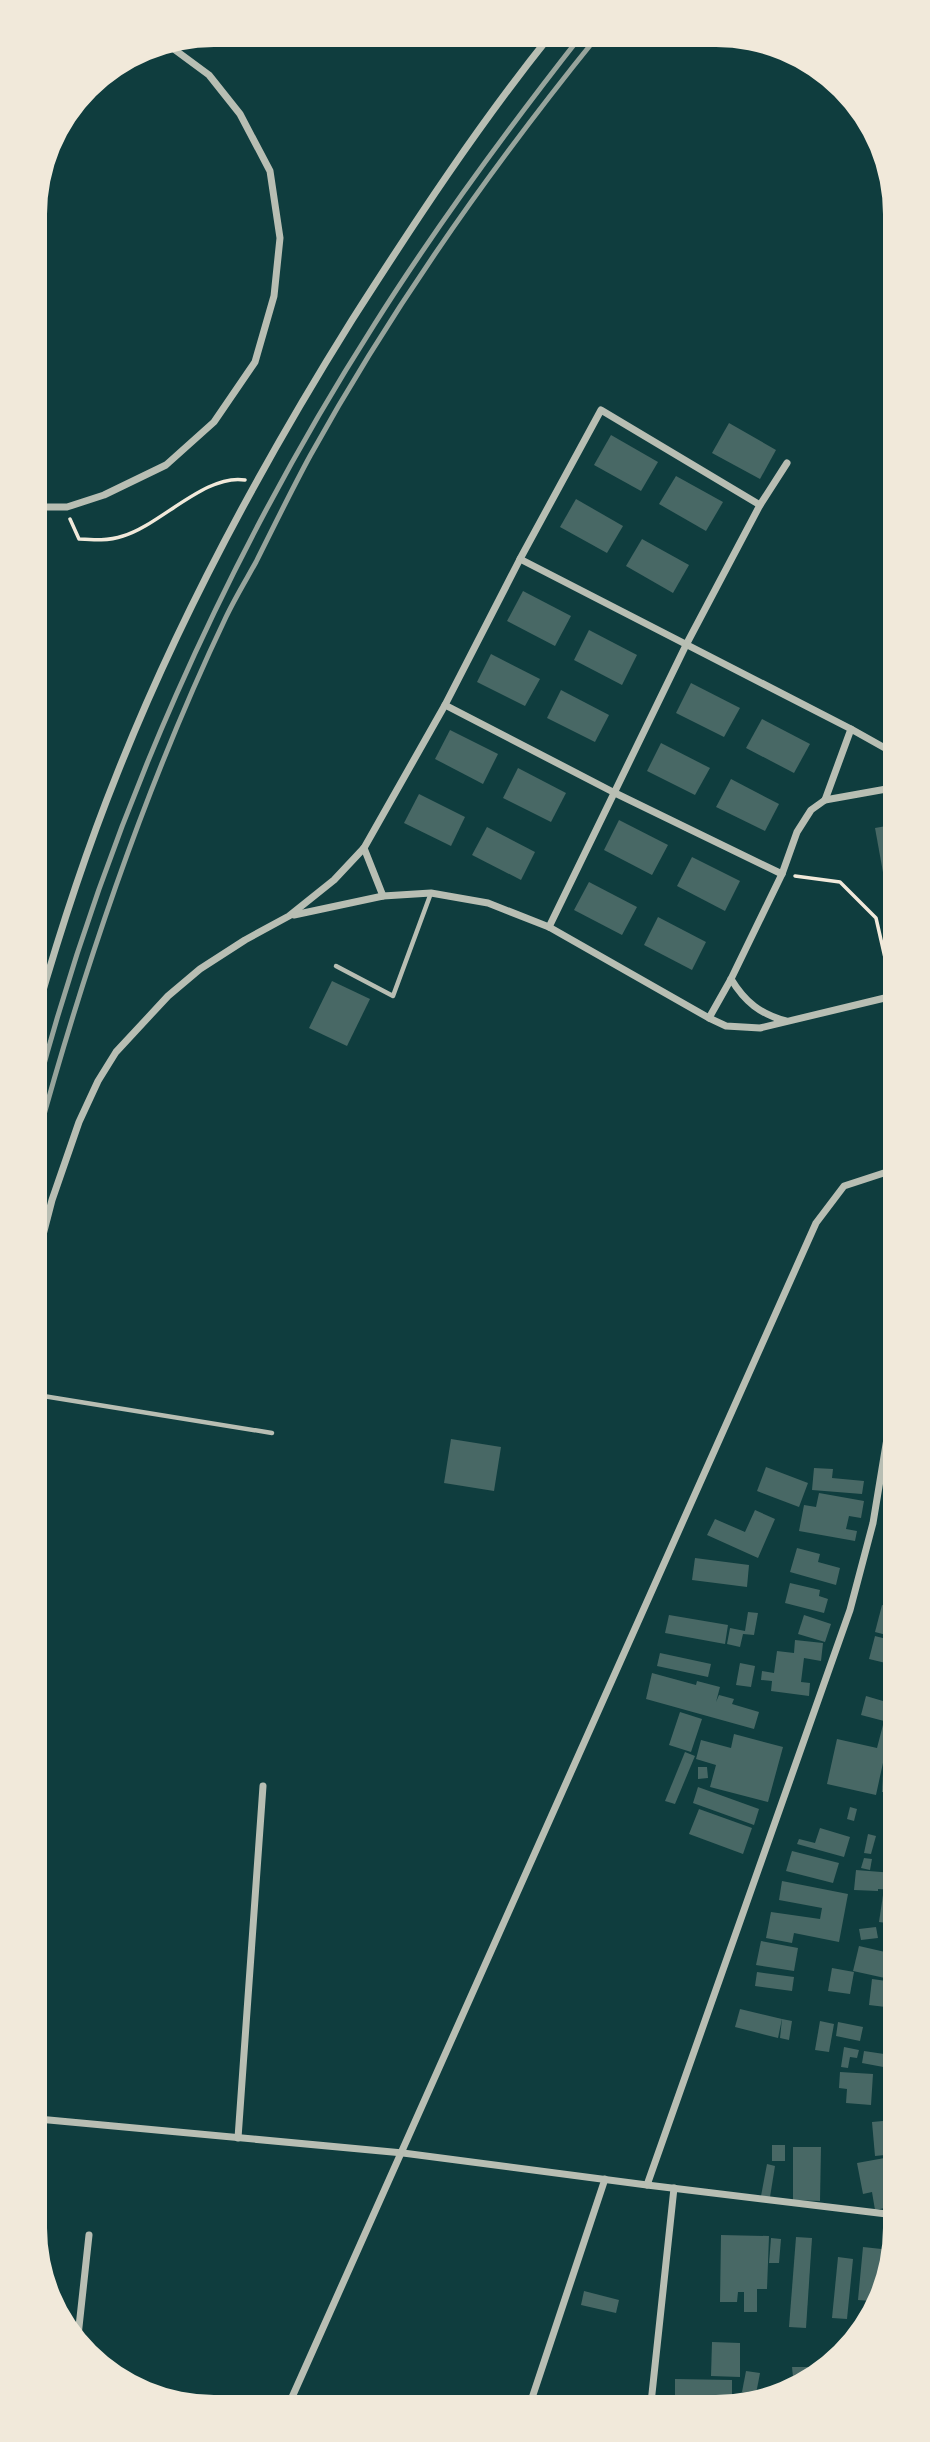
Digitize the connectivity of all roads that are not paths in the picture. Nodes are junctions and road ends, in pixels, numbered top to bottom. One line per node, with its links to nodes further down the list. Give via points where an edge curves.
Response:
1 (541, 47): 21 (street, via 398,247 290,419 256,483 175,640 116,776)
2 (177, 51): 5 (street, via 209,75 240,114 270,171 280,238 274,296 255,362 214,422 166,465 104,495 67,507)
3 (787, 463): 4 (street)
4 (760, 505): 6 (street, via 601,410); 7 (street)
5 (48, 507)
6 (520, 559): 7 (street); 8 (street)
7 (686, 645): 9 (street); 12 (street)
8 (445, 705): 12 (street); 14 (street)
9 (851, 729): 10 (street); 13 (street)
10 (883, 747)
11 (883, 790): 13 (street)
12 (613, 792): 15 (street); 19 (street)
13 (825, 800): 15 (street, via 811,810 797,832)
14 (364, 848): 17 (street); 18 (street, via 334,880)
15 (782, 874): 22 (street)
16 (431, 892): 17 (street); 19 (street, via 488,903); 20 (lane, via 393,996)
17 (383, 896): 18 (street)
18 (289, 916): 27 (street, via 200,969 168,996 117,1052 79,1122)
19 (549, 928): 24 (street)
20 (337, 966)
21 (48, 979)
22 (731, 979): 24 (street); 25 (street, via 753,1007)
23 (883, 998): 25 (street)
24 (709, 1018): 25 (street, via 744,1028)
25 (787, 1021)
26 (883, 1173): 34 (street, via 844,1186 816,1223)
27 (47, 1217)
28 (47, 1397): 29 (lane)
29 (272, 1433)
30 (882, 1466): 36 (street, via 850,1610)
31 (263, 1786): 33 (street)
32 (47, 2120): 33 (street)
33 (238, 2138): 34 (street)
34 (403, 2152): 35 (street); 41 (street)
35 (605, 2179): 36 (street); 42 (street)
36 (647, 2185): 37 (street)
37 (674, 2188): 38 (street); 43 (street)
38 (882, 2213)
39 (89, 2235): 40 (street)
40 (79, 2325)
41 (293, 2395)
42 (533, 2395)
43 (652, 2395)

